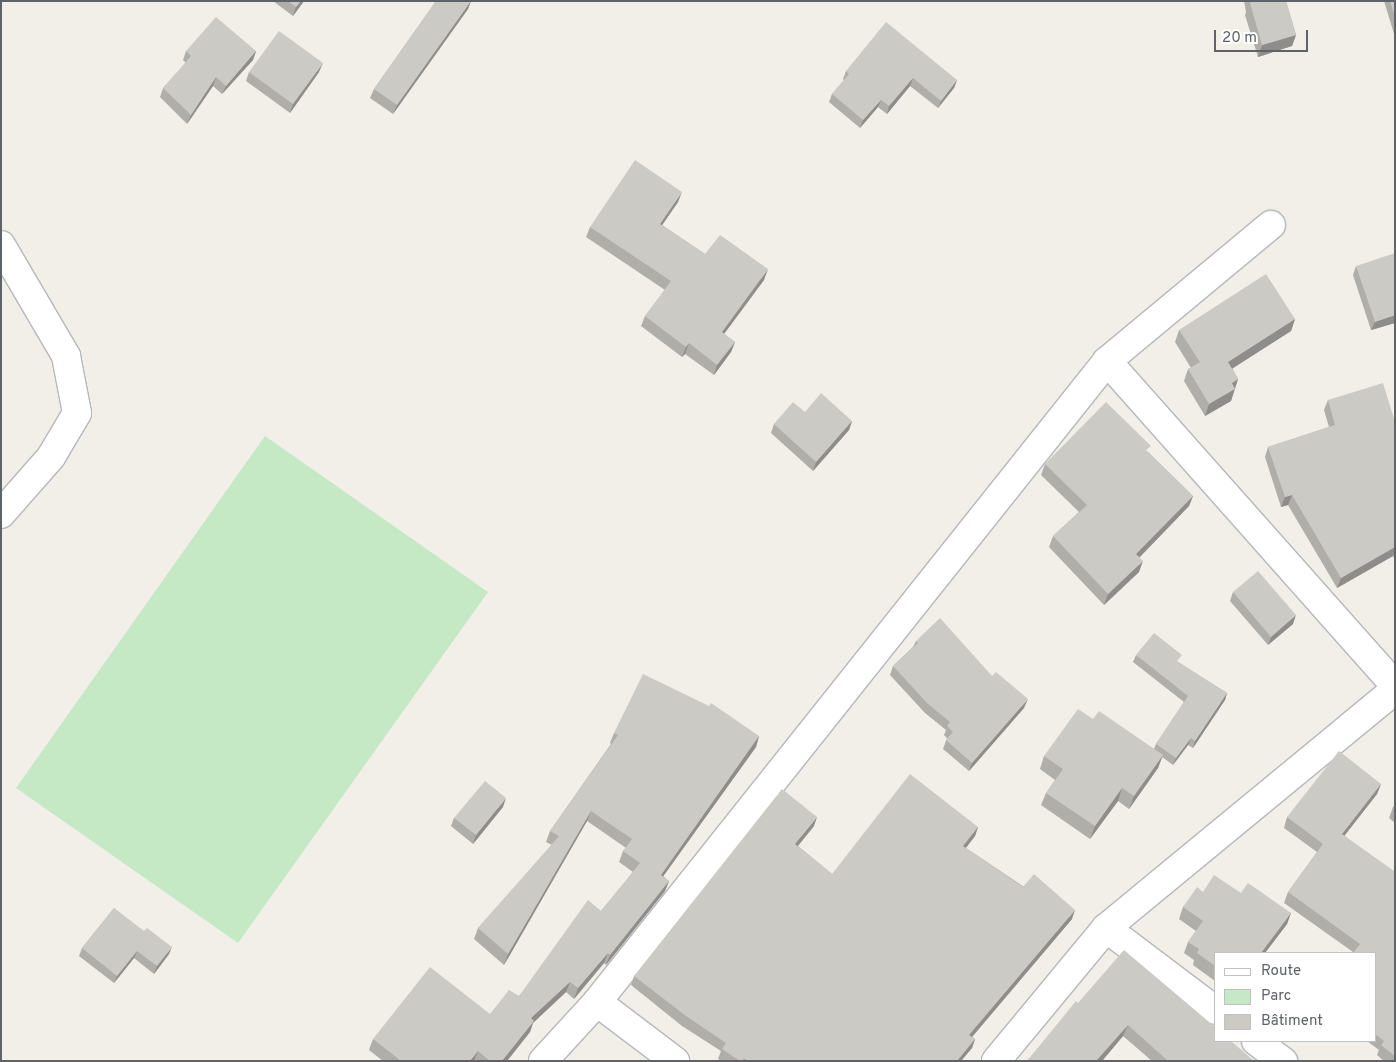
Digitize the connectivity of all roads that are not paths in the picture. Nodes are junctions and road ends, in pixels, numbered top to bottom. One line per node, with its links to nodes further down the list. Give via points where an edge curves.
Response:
1 (1271, 225): 3 (street)
2 (1, 245): 4 (street, via 66,356 77,412 51,458)
3 (1108, 361): 5 (street); 8 (street)
4 (1, 514)
5 (1395, 685)
6 (1395, 690): 7 (street)
7 (1106, 928): 9 (street); 13 (street)
8 (597, 1002): 11 (street); 12 (street)
9 (1214, 1009)
10 (1257, 1042): 14 (street)
11 (543, 1061)
12 (676, 1061)
13 (996, 1061)
14 (1283, 1061)

